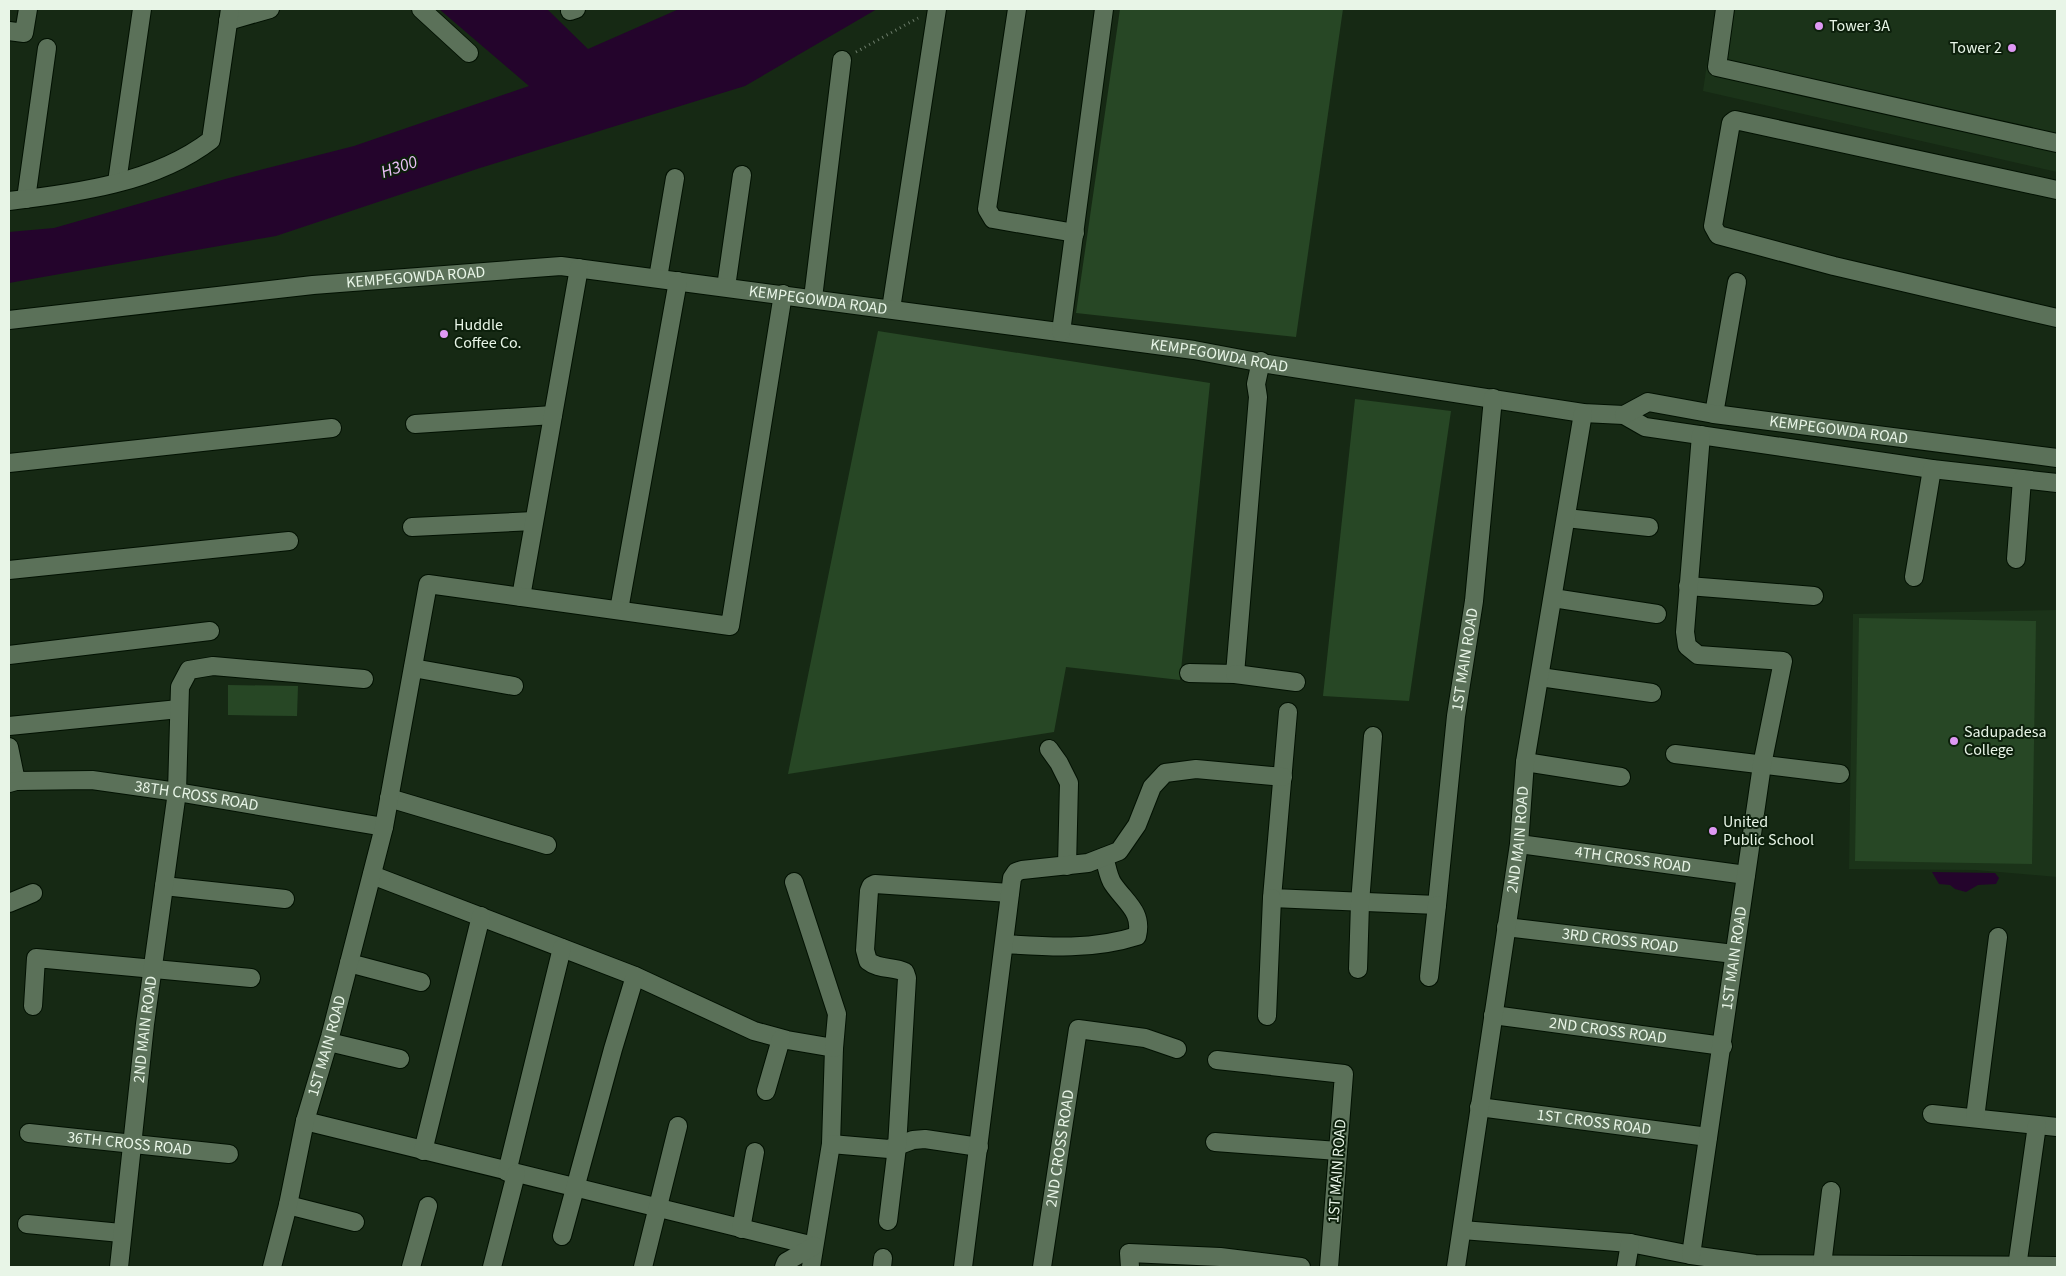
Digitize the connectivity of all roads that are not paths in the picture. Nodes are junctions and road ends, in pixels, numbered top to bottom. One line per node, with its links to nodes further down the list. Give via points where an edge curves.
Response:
1 (28, 9): 10 (street)
2 (142, 9): 17 (street)
3 (270, 9): 9 (street)
4 (421, 9): 12 (street)
5 (1016, 9): 21 (street, via 987,209 993,219)
6 (1104, 9): 21 (street)
7 (1725, 9): 14 (street, via 1716,67)
8 (931, 11): 29 (street)
9 (229, 15): 17 (street, via 210,140 172,164)
10 (16, 32)
11 (47, 48): 19 (street)
12 (470, 53)
13 (842, 60): 28 (street)
14 (2057, 143)
15 (742, 175): 26 (street)
16 (675, 178): 23 (street)
17 (117, 182): 19 (street, via 67,194)
18 (2057, 190): 30 (street, via 1735,120 1731,123 1713,229 1718,235 1834,266)
19 (26, 199): 20 (street)
20 (9, 201)
21 (1074, 233): 32 (street)
22 (579, 268): 23 (street, KEMPEGOWDA ROAD); 31 (street, KEMPEGOWDA ROAD, via 561,266 313,284); 37 (street)
23 (658, 278): 24 (street, KEMPEGOWDA ROAD)
24 (678, 281): 26 (street, KEMPEGOWDA ROAD); 59 (street)
25 (1737, 282): 36 (street)
26 (726, 287): 27 (street, KEMPEGOWDA ROAD)
27 (782, 294): 28 (street, KEMPEGOWDA ROAD); 59 (street, via 730,626)
28 (813, 298): 29 (street, KEMPEGOWDA ROAD)
29 (891, 309): 32 (street, KEMPEGOWDA ROAD)
30 (2057, 318)
31 (9, 320)
32 (1061, 332): 33 (street, KEMPEGOWDA ROAD)
33 (1265, 363): 34 (street, KEMPEGOWDA ROAD); 65 (street, via 1264,386 1258,397)
34 (1493, 398): 35 (street, KEMPEGOWDA ROAD); 101 (street, 1ST MAIN ROAD, via 1474,601 1456,716)
35 (1583, 412): 38 (street, KEMPEGOWDA ROAD); 47 (street, 2ND MAIN ROAD)
36 (1714, 414): 38 (street, KEMPEGOWDA ROAD, via 1648,402); 42 (street, KEMPEGOWDA ROAD)
37 (553, 415): 39 (street); 48 (street)
38 (1624, 415): 41 (street, KEMPEGOWDA ROAD, via 1645,427)
39 (415, 424)
40 (332, 428): 43 (street)
41 (1701, 436): 44 (street, KEMPEGOWDA ROAD); 55 (street)
42 (2057, 458)
43 (9, 462)
44 (1932, 468): 45 (street, KEMPEGOWDA ROAD); 54 (street)
45 (2022, 479): 46 (street, KEMPEGOWDA ROAD); 52 (street)
46 (2057, 483)
47 (1566, 518): 50 (street); 58 (street, 2ND MAIN ROAD)
48 (534, 521): 49 (street); 56 (street)
49 (412, 528)
50 (1649, 528)
51 (289, 540): 53 (street)
52 (2016, 559)
53 (9, 570)
54 (1914, 577)
55 (1688, 586): 57 (street); 79 (street, 1ST MAIN ROAD, via 1687,646 1698,655 1783,661)
56 (521, 596): 59 (street); 63 (street, 1ST MAIN ROAD, via 428,584)
57 (1814, 596)
58 (1554, 598): 60 (street); 66 (street, 2ND MAIN ROAD)
59 (619, 610)
60 (1657, 614)
61 (210, 631): 62 (street)
62 (9, 655)
63 (412, 668): 69 (street); 85 (street, 1ST MAIN ROAD)
64 (1190, 673): 65 (street)
65 (1235, 674): 68 (street)
66 (1540, 677): 70 (street); 78 (street, 2ND MAIN ROAD)
67 (364, 679): 71 (street, 2ND MAIN ROAD, via 213,666 189,670 180,687)
68 (1296, 682)
69 (514, 686)
70 (1652, 693)
71 (179, 709): 73 (street); 84 (street, 2ND MAIN ROAD)
72 (1288, 712): 81 (street)
73 (9, 726)
74 (1373, 736): 100 (street)
75 (9, 747): 83 (street)
76 (1049, 749): 90 (street, via 1069,784)
77 (1675, 754): 79 (street)
78 (1525, 762): 82 (street); 87 (street, 2ND MAIN ROAD)
79 (1762, 765): 80 (street); 92 (street, 1ST MAIN ROAD)
80 (1840, 774)
81 (1283, 777): 89 (street, via 1196,769 1165,773 1152,787 1137,825 1119,850); 97 (street)
82 (1621, 777)
83 (12, 782): 84 (street, 38TH CROSS ROAD, via 92,780)
84 (177, 792): 86 (street, 38TH CROSS ROAD); 94 (street, 2ND MAIN ROAD)
85 (389, 798): 86 (street, 1ST MAIN ROAD); 88 (street)
86 (384, 827): 91 (street, 1ST MAIN ROAD)
87 (1519, 844): 92 (street, 4TH CROSS ROAD); 103 (street, 2ND MAIN ROAD)
88 (547, 845)
89 (1104, 857): 90 (street); 105 (street, via 1112,882 1140,924 1137,936 1114,944 1078,947)
90 (1067, 866): 96 (street, via 1016,872)
91 (372, 875): 102 (street); 108 (street, 1ST MAIN ROAD)
92 (1746, 876): 107 (street, 1ST MAIN ROAD)
93 (794, 882): 121 (street, via 837,1014)
94 (164, 886): 98 (street); 109 (street, 2ND MAIN ROAD)
95 (34, 894): 99 (street)
96 (1010, 894): 105 (street); 138 (street, via 871,886 865,950 868,961 874,966 901,970 907,978)
97 (1272, 898): 100 (street); 117 (street)
98 (285, 899)
99 (9, 903)
100 (1360, 903): 101 (street); 110 (street)
101 (1437, 905): 112 (street, 1ST MAIN ROAD)
102 (481, 916): 106 (street); 140 (street)
103 (1506, 927): 107 (street, 3RD CROSS ROAD); 116 (street, 2ND MAIN ROAD)
104 (1998, 937): 128 (street)
105 (1004, 944): 139 (street)
106 (562, 948): 111 (street); 144 (street)
107 (1734, 954): 120 (street, 1ST MAIN ROAD)
108 (349, 963): 114 (street); 119 (street, 1ST MAIN ROAD)
109 (153, 969): 113 (street); 115 (street, via 36,958); 137 (street, 2ND MAIN ROAD)
110 (1358, 969)
111 (635, 976): 118 (street, via 722,1018); 145 (street)
112 (1429, 977)
113 (252, 978)
114 (421, 982)
115 (33, 1006)
116 (1493, 1015): 120 (street, 2ND CROSS ROAD); 126 (street, 2ND MAIN ROAD)
117 (1267, 1016)
118 (780, 1039): 121 (street); 125 (street)
119 (329, 1042): 123 (street); 129 (street, 1ST MAIN ROAD)
120 (1723, 1046): 134 (street, 1ST MAIN ROAD)
121 (834, 1048): 136 (street)
122 (1177, 1049): 171 (street, 2ND CROSS ROAD, via 1144,1038 1078,1029)
123 (400, 1059)
124 (1217, 1060): 141 (street, 1ST MAIN ROAD, via 1344,1074)
125 (766, 1091)
126 (1480, 1106): 134 (street, 1ST CROSS ROAD); 154 (street, 2ND MAIN ROAD)
127 (1932, 1114): 128 (street)
128 (1975, 1118): 130 (street)
129 (305, 1121): 140 (street); 147 (street, 1ST MAIN ROAD)
130 (2037, 1125): 132 (street); 178 (street)
131 (678, 1126): 149 (street)
132 (2057, 1127)
133 (29, 1133): 137 (street, 36TH CROSS ROAD)
134 (1708, 1137): 159 (street, 1ST MAIN ROAD)
135 (1215, 1142): 141 (street)
136 (831, 1144): 138 (street); 158 (street)
137 (134, 1145): 143 (street, 36TH CROSS ROAD); 155 (street, 2ND MAIN ROAD)
138 (897, 1147): 139 (street, via 924,1139); 150 (street)
139 (979, 1147): 170 (street)
140 (423, 1151): 144 (street)
141 (1338, 1151): 174 (street, 1ST MAIN ROAD)
142 (756, 1152): 153 (street)
143 (229, 1154)
144 (511, 1173): 145 (street); 166 (street)
145 (575, 1188): 149 (street); 156 (street)
146 (1831, 1191): 160 (street)
147 (288, 1205): 151 (street); 164 (street, 1ST MAIN ROAD)
148 (428, 1206): 165 (street)
149 (658, 1208): 153 (street); 167 (street)
150 (888, 1221)
151 (355, 1222)
152 (27, 1224): 155 (street)
153 (741, 1229): 158 (street)
154 (1462, 1230): 157 (street); 175 (street, 2ND MAIN ROAD)
155 (121, 1233): 163 (street, 2ND MAIN ROAD)
156 (562, 1236)
157 (1630, 1243): 159 (street); 176 (street)
158 (814, 1246): 168 (street, via 786,1262); 169 (street)
159 (1691, 1255): 161 (street)
160 (1822, 1265): 161 (street); 177 (street)
161 (1787, 1266)
162 (2057, 1266): 178 (street)
163 (120, 1267)
164 (272, 1267)
165 (411, 1267)
166 (492, 1267)
167 (643, 1267)
168 (784, 1267)
169 (811, 1267)
170 (962, 1267)
171 (1042, 1267)
172 (1130, 1267): 173 (street, via 1129,1253 1220,1257)
173 (1301, 1267)
174 (1329, 1267)
175 (1456, 1267)
176 (1626, 1267)
177 (1968, 1267): 178 (street)
178 (2017, 1267)

